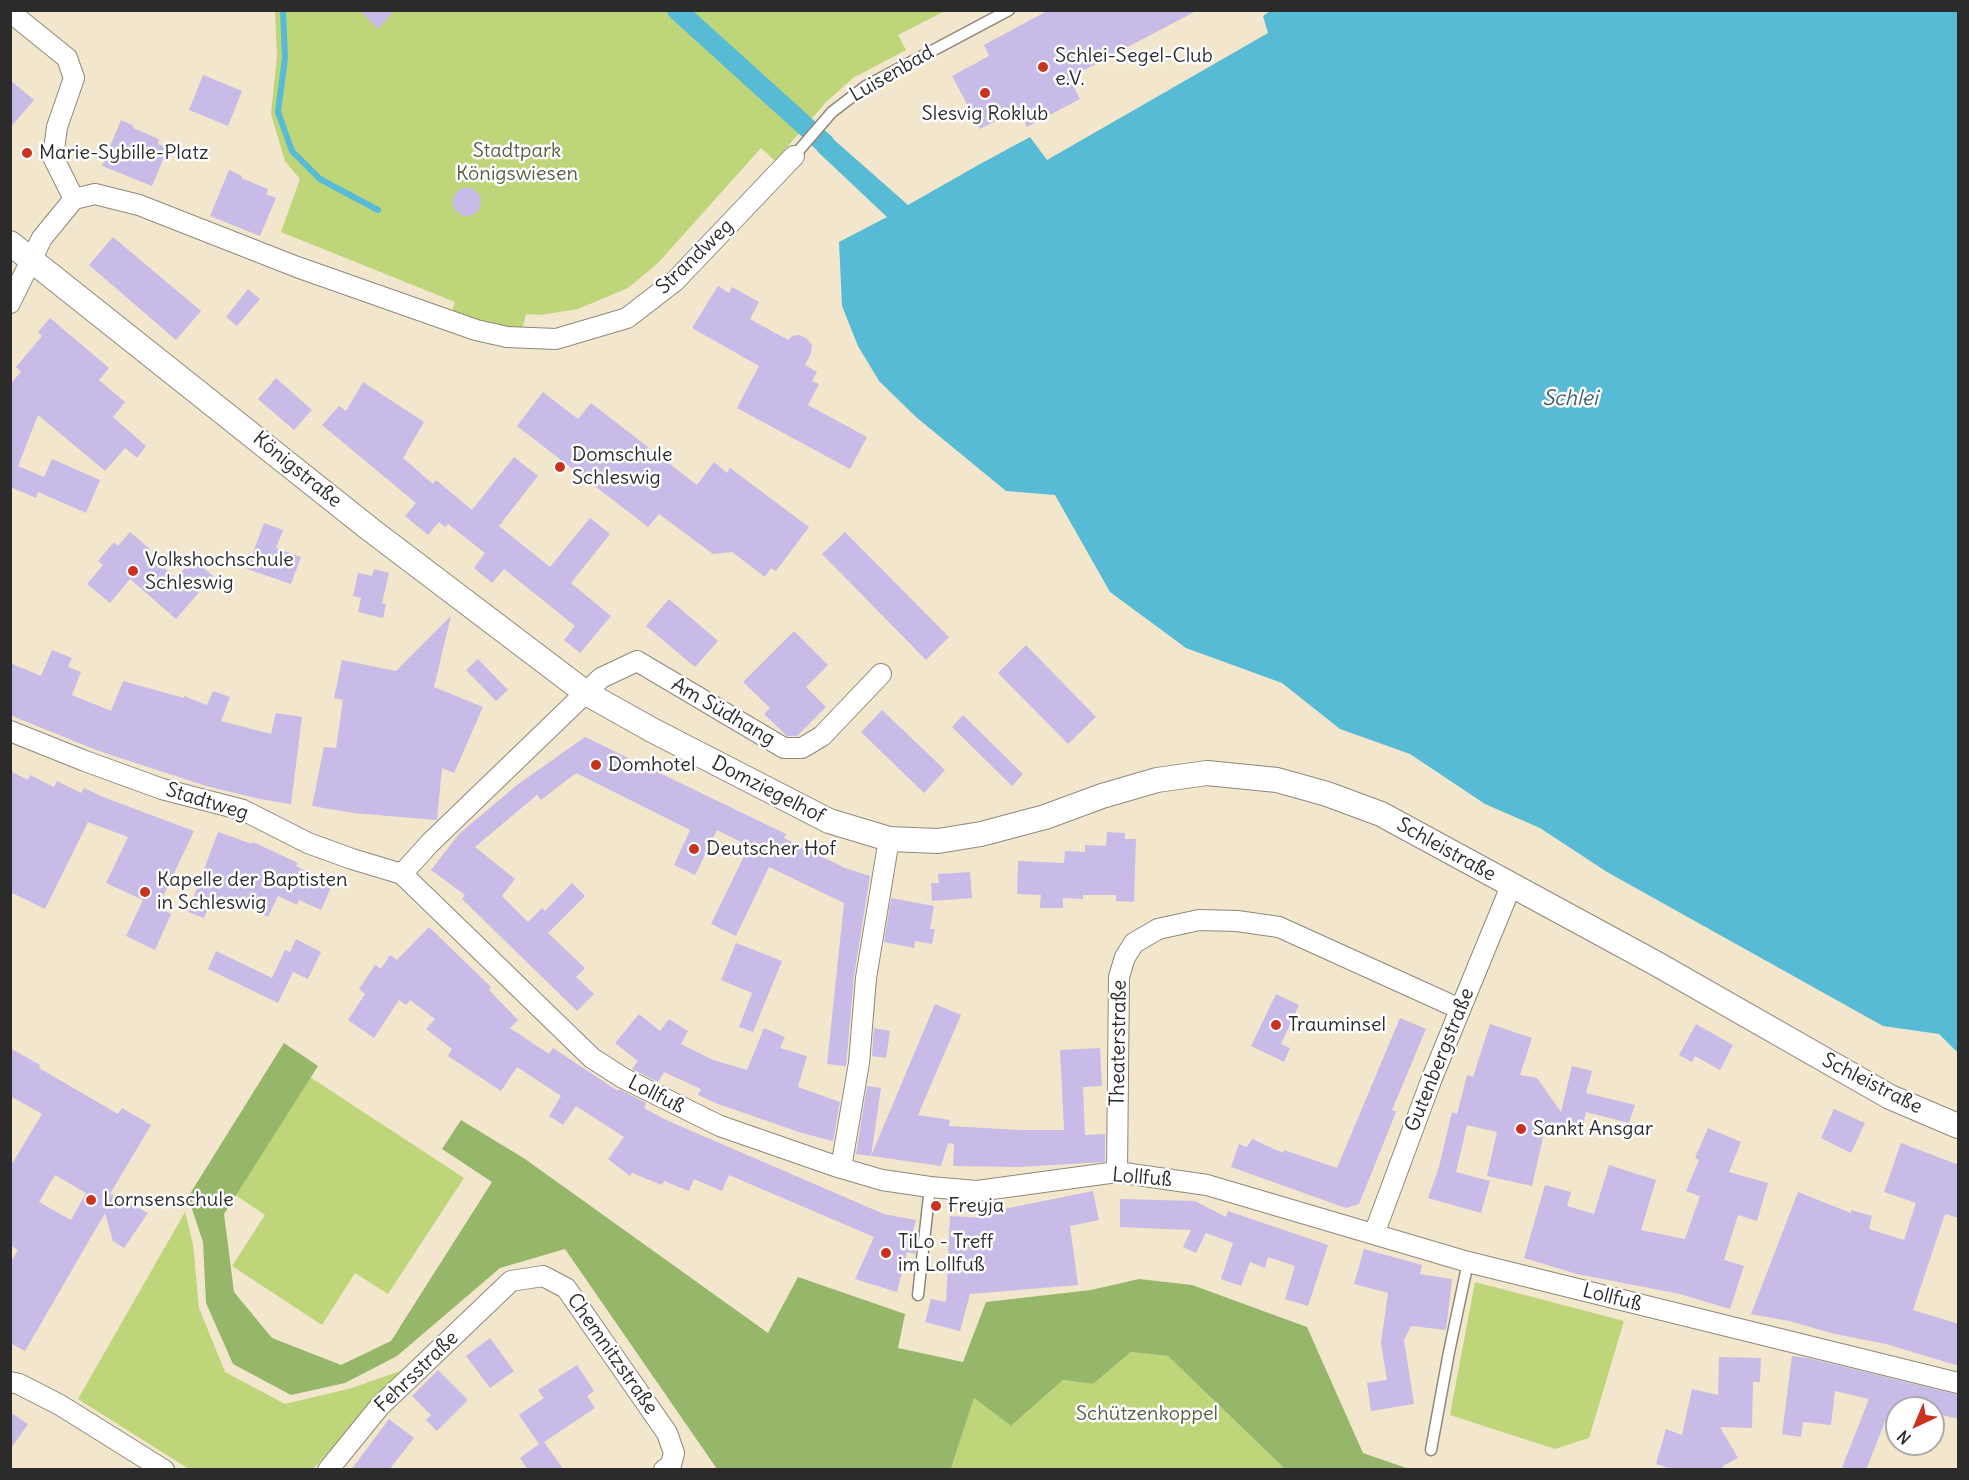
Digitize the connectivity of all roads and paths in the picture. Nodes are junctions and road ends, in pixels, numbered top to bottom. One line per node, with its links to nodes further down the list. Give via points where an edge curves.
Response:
1 (1009, 10): 3 (lane, Luisenbad, via 866,86 832,112)
2 (10, 12): 5 (street, via 67,58 74,78 57,128 53,157)
3 (794, 156): 4 (street, Luisenbad)
4 (767, 184): 5 (street, Strandweg, via 675,281 627,318 556,339 507,337 476,330 297,267 139,205 95,194)
5 (74, 199): 7 (street, via 42,238)
6 (10, 243): 7 (street, Königstraße)
7 (30, 260): 8 (street); 10 (street, Königstraße, via 371,531)
8 (10, 303)
9 (881, 674): 10 (street, Am Südhang, via 822,736 802,748 784,748 637,661 601,678)
10 (586, 693): 12 (street, Domziegelhof, via 829,821); 13 (street)
11 (10, 731): 13 (street, Stadtweg, via 162,789 243,810 308,843)
12 (889, 839): 14 (street, Schleistraße, via 938,840 981,834 1156,780 1207,773 1277,780 1381,814); 17 (street)
13 (402, 874): 17 (street, Lollfuß, via 592,1058 623,1078 720,1126)
14 (1511, 886): 15 (street, Gutenbergstraße); 16 (street, Schleistraße, via 1890,1097)
15 (1460, 1009): 18 (street, Theaterstraße, via 1279,927 1199,920 1158,928 1134,944 1119,977); 20 (street, Gutenbergstraße)
16 (1959, 1126)
17 (841, 1168): 19 (street, Lollfuß, via 882,1180)
18 (1117, 1172): 19 (street, Lollfuß, via 977,1191); 20 (street, Lollfuß, via 1207,1185)
19 (930, 1187): 23 (lane)
20 (1374, 1234): 21 (street, Lollfuß)
21 (1468, 1262): 25 (street, Lollfuß); 26 (lane)
22 (511, 1281): 28 (street, Fehrsstraße, via 380,1406); 29 (street, Chemnitzstraße, via 543,1276 566,1288 668,1433 674,1453 671,1465)
23 (918, 1295)
24 (10, 1382): 27 (street, via 60,1405)
25 (1959, 1383)
26 (1431, 1450)
27 (159, 1468)
28 (328, 1470)
29 (664, 1470)

